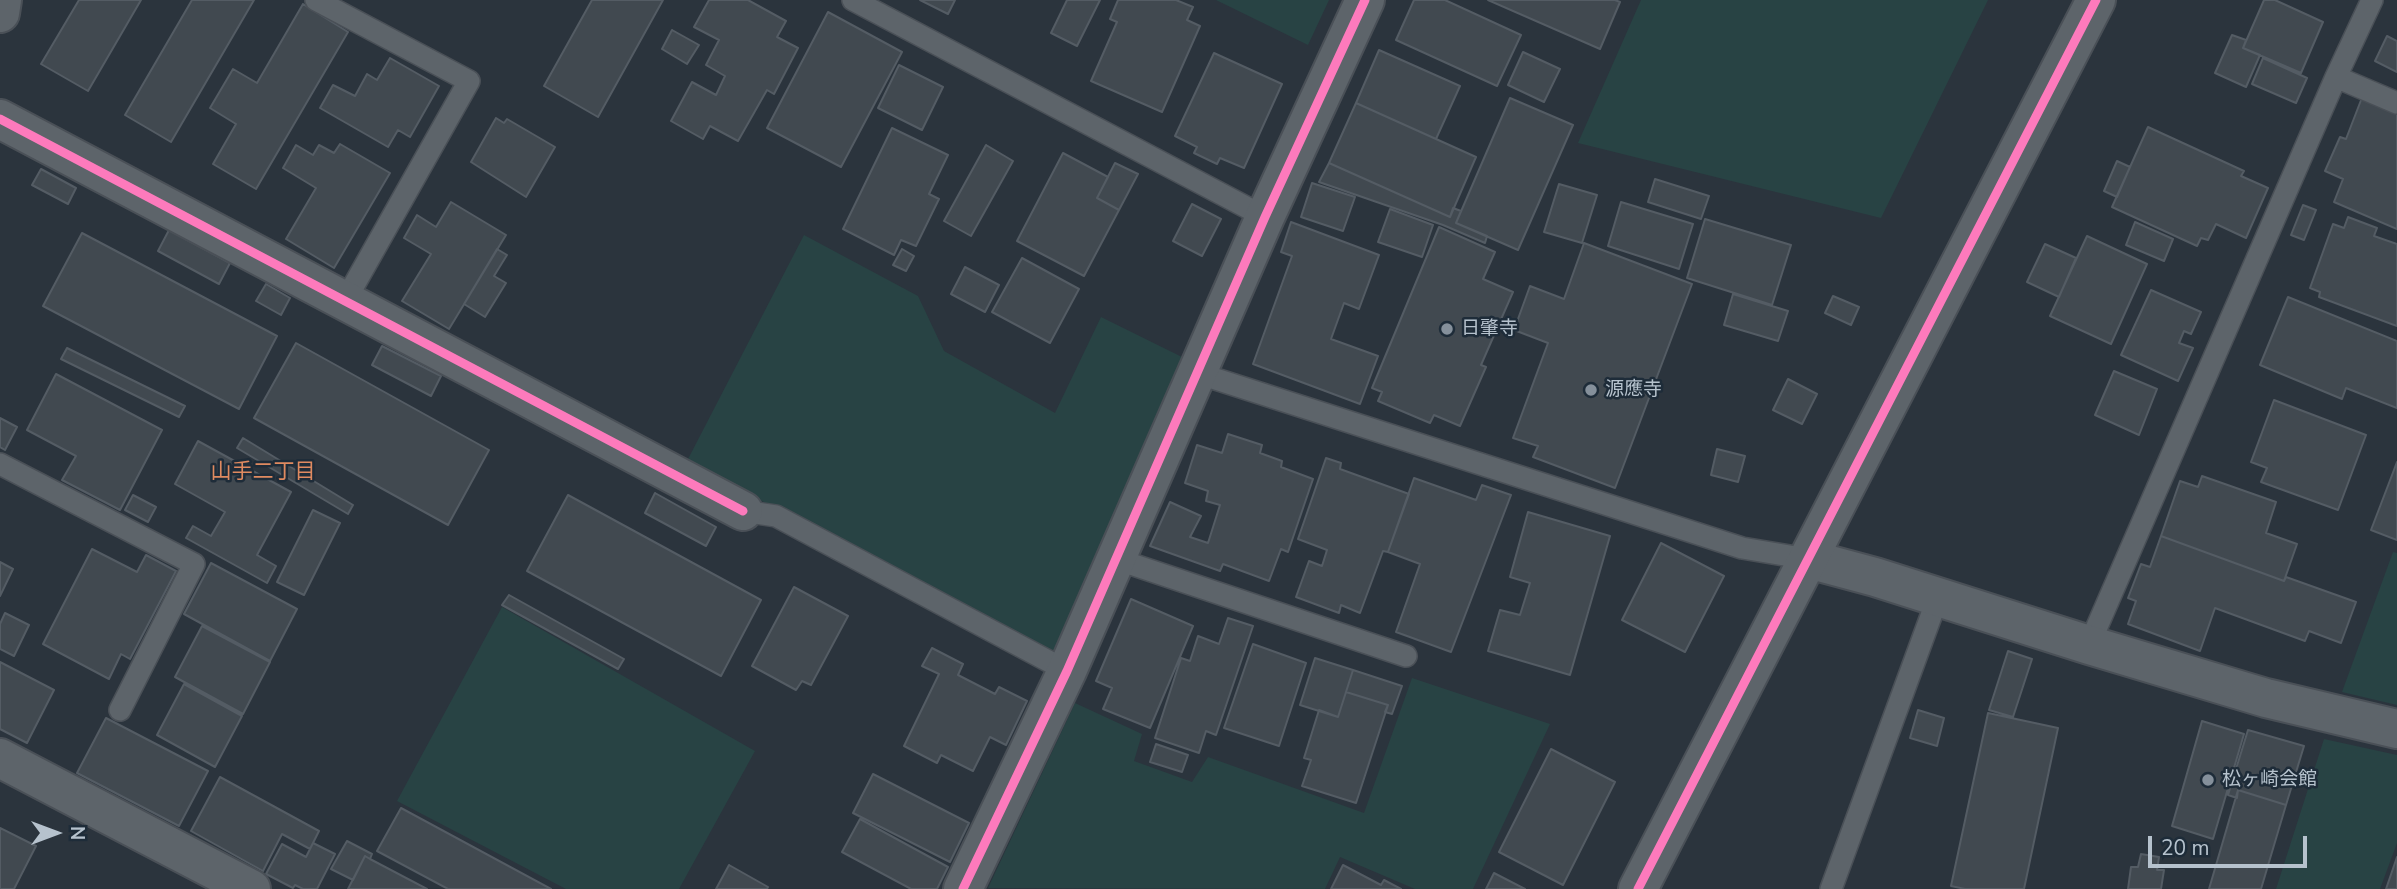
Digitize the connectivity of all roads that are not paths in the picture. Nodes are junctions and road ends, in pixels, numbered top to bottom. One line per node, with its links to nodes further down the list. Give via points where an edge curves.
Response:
1 (2, 0): 7 (street)
2 (316, 0): 12 (lane, via 469,81)
3 (853, 0): 11 (lane)
4 (1365, 0): 11 (street)
5 (2096, 0): 17 (street)
6 (2372, 0): 8 (lane)
7 (0, 13)
8 (2336, 77): 9 (lane); 19 (lane)
9 (2397, 103)
10 (0, 119): 12 (street)
11 (1265, 217): 13 (street)
12 (345, 301): 15 (street)
13 (1197, 373): 16 (street); 17 (lane, via 1742,548)
14 (0, 464): 22 (lane, via 194,564)
15 (743, 511): 21 (lane, via 776,516)
16 (1116, 559): 20 (lane); 21 (street)
17 (1808, 559): 18 (street); 27 (street)
18 (1938, 597): 19 (street); 28 (lane)
19 (2089, 645): 23 (street, via 2266,698)
20 (1406, 656)
21 (1067, 671): 26 (street)
22 (120, 710)
23 (2397, 729)
24 (0, 758): 25 (street)
25 (251, 889)
26 (963, 889)
27 (1638, 889)
28 (1831, 889)

